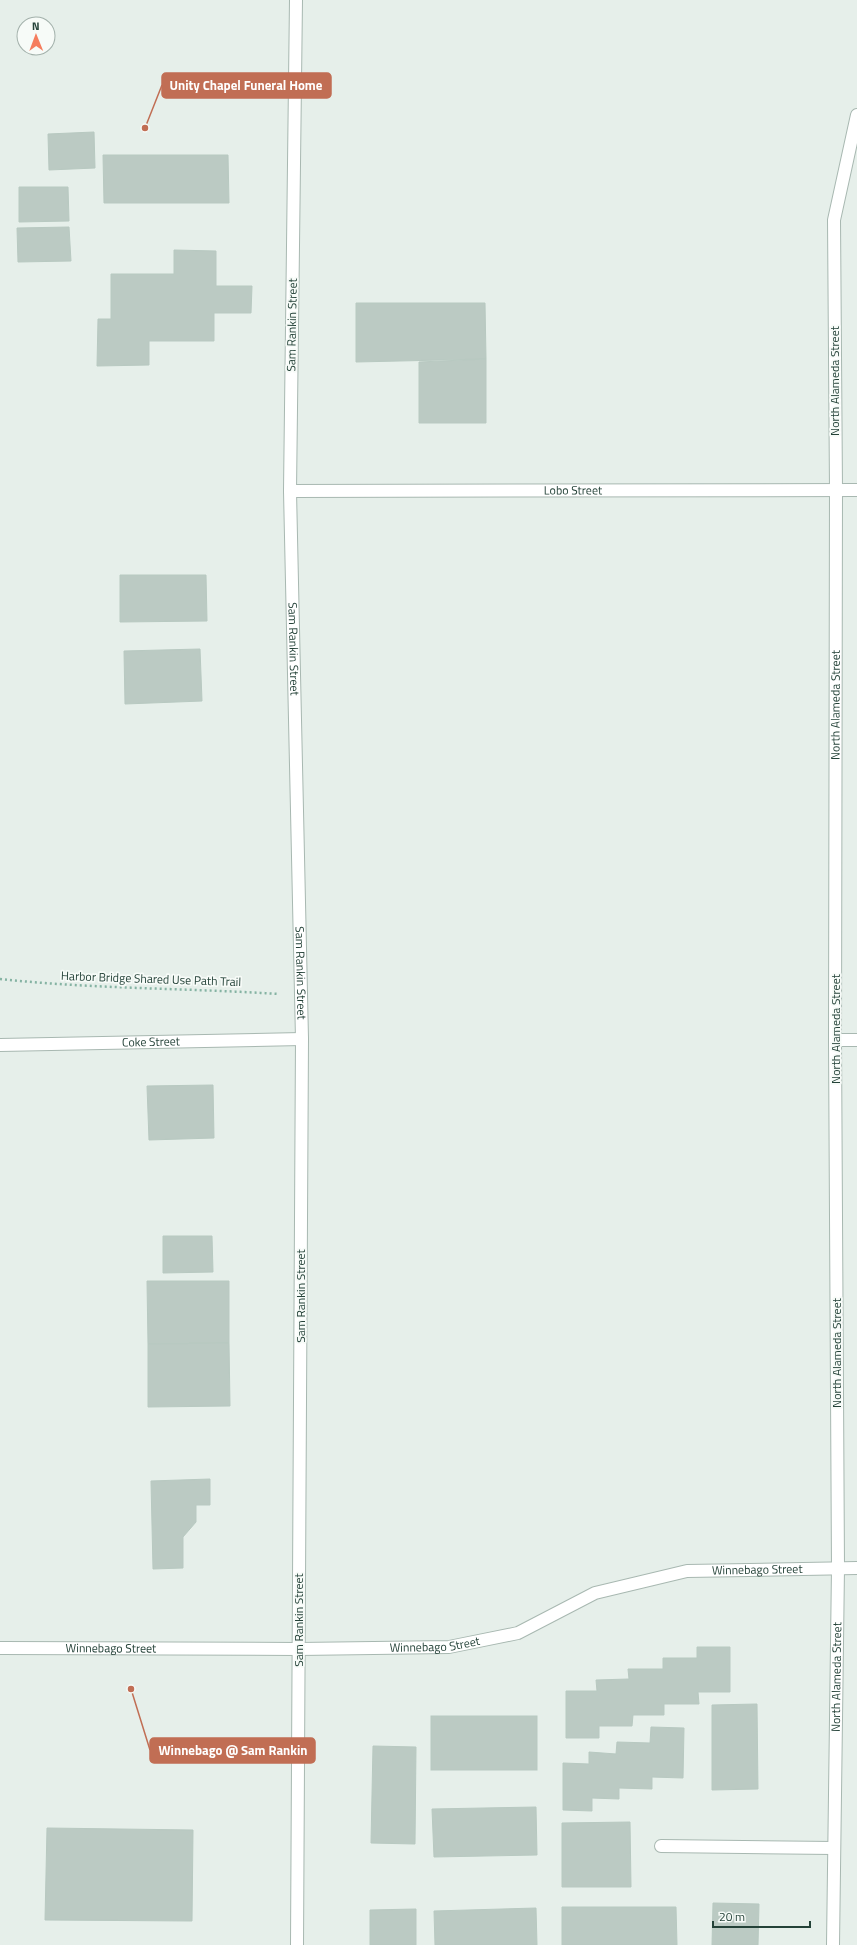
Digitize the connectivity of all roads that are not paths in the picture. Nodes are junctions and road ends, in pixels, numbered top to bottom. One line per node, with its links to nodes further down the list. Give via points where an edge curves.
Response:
1 (296, 0): 5 (street, Sam Rankin Street)
2 (857, 115): 3 (street, North Alameda Street, via 834,220)
3 (836, 490): 4 (street, Lobo Street); 5 (street, Lobo Street); 7 (street, North Alameda Street)
4 (857, 490)
5 (290, 491): 6 (street, Sam Rankin Street)
6 (302, 1039): 9 (street, Coke Street); 13 (street, Sam Rankin Street)
7 (836, 1040): 8 (street); 10 (street, North Alameda Street)
8 (857, 1040)
9 (0, 1045)
10 (838, 1568): 11 (street, Winnebago Street); 13 (street, Winnebago Street, via 687,1571 595,1593 518,1633 456,1645); 15 (street, North Alameda Street)
11 (857, 1568)
12 (0, 1648): 13 (street, Winnebago Street)
13 (300, 1649): 16 (street, Sam Rankin Street)
14 (661, 1846): 15 (street)
15 (834, 1848): 17 (street, North Alameda Street)
16 (297, 1945)
17 (833, 1945)

